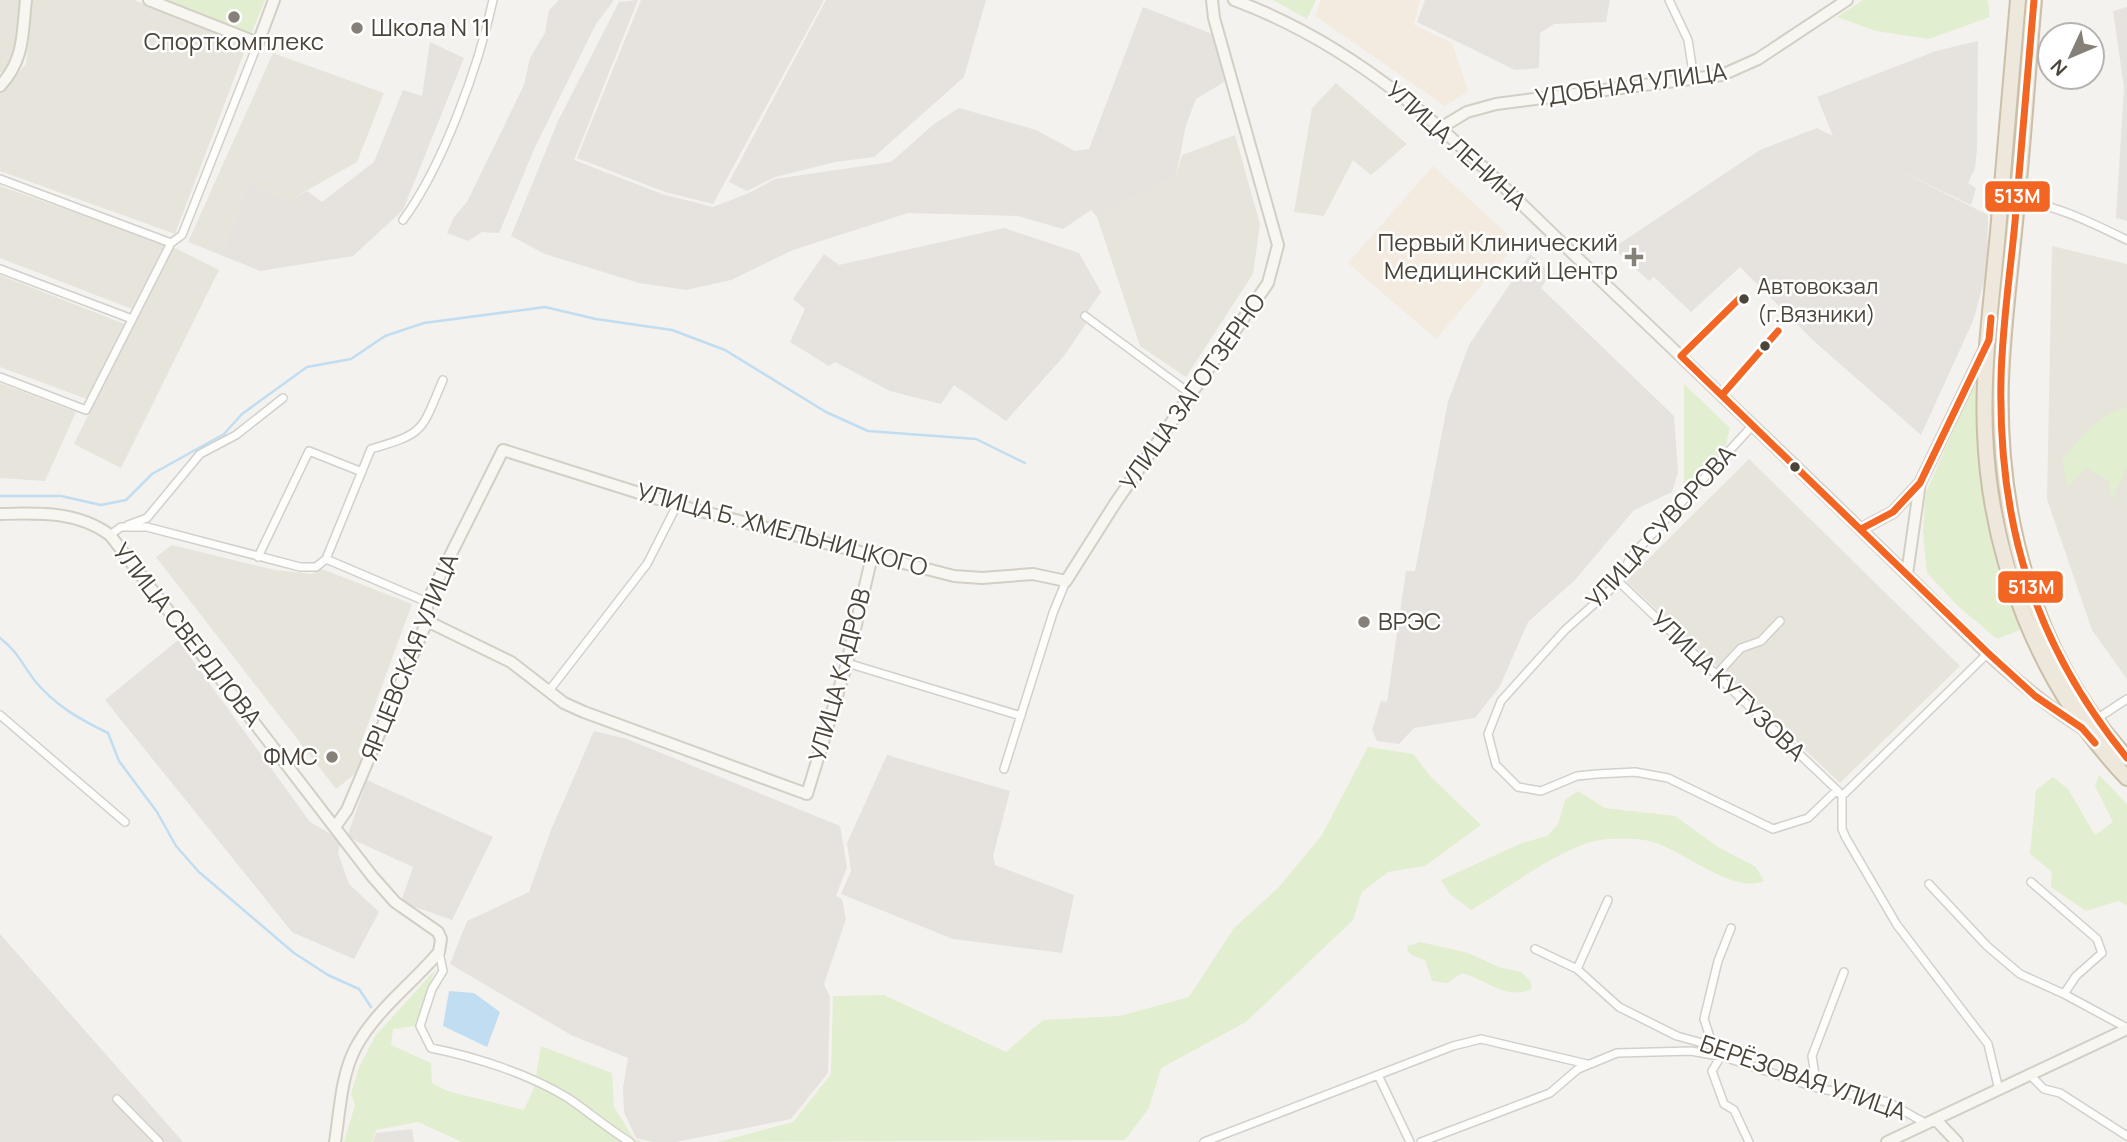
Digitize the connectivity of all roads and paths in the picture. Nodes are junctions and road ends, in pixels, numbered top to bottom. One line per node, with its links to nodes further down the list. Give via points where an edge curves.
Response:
1 (26, 0): 13 (main road, via 20,57)
2 (149, 0): 11 (main road)
3 (274, 0): 11 (main road)
4 (493, 0): 17 (street, via 470,79 424,192)
5 (1212, 0): 26 (main road, УЛИЦА ЗАГОТЗЕРНО, via 1278,245 1268,284)
6 (1234, 0): 14 (main road, УЛИЦА ЛЕНИНА, via 1364,67)
7 (1669, 0): 12 (street, via 1688,40)
8 (1847, 0): 12 (main road, УДОБНАЯ УЛИЦА, via 1758,59 1722,75)
9 (2018, 0): 23 (highway)
10 (2034, 0): 16 (highway)
11 (258, 43): 19 (street, via 182,235)
12 (1694, 79): 14 (main road, УДОБНАЯ УЛИЦА, via 1496,104 1467,112)
13 (0, 86)
14 (1442, 127): 28 (main road, УЛИЦА ЛЕНИНА)
15 (0, 179): 19 (street)
16 (2017, 200): 18 (street, via 2053,205); 55 (highway, via 2001,381 2010,517 2049,642)
17 (403, 220)
18 (2127, 240)
19 (171, 243): 22 (street)
20 (0, 269): 22 (street)
21 (1085, 316): 26 (street)
22 (132, 319): 24 (street, via 86,410)
23 (1989, 340): 31 (main road); 55 (highway, via 1985,432 1993,512 2034,640 2063,698)
24 (0, 377)
25 (443, 380): 30 (street, via 422,429 371,449)
26 (1192, 396): 43 (main road, УЛИЦА ЗАГОТЗЕРНО)
27 (283, 398): 36 (street, via 236,435 200,454 147,518)
28 (1754, 424): 37 (main road, УЛИЦА ЛЕНИНА); 44 (street, УЛИЦА СУВОРОВА, via 1630,558)
29 (503, 450): 32 (main road, УЛИЦА Б. ХМЕЛЬНИЦКОГО); 45 (main road, ЯРЦЕВСКАЯ УЛИЦА)
30 (362, 472): 39 (street, via 309,451); 41 (street)
31 (1920, 483): 33 (main road); 35 (main road)
32 (677, 505): 40 (main road, УЛИЦА Б. ХМЕЛЬНИЦКОГО); 51 (street, via 647,564)
33 (1893, 512): 35 (main road, via 1906,513); 37 (main road)
34 (0, 514): 38 (main road, УЛИЦА СВЕРДЛОВА, via 60,514 79,518)
35 (1913, 521): 42 (main road)
36 (121, 527): 38 (street); 39 (street, via 147,527)
37 (1861, 529): 42 (main road, УЛИЦА ЛЕНИНА)
38 (110, 536): 61 (main road, УЛИЦА СВЕРДЛОВА)
39 (258, 556): 41 (street, via 300,567 316,567)
40 (872, 556): 43 (main road, УЛИЦА Б. ХМЕЛЬНИЦКОГО, via 954,576 1033,575); 49 (main road, УЛИЦА КАДРОВ)
41 (327, 559): 45 (street)
42 (1907, 574): 48 (main road, УЛИЦА ЛЕНИНА)
43 (1066, 581): 54 (street, УЛИЦА ЗАГОТЗЕРНО)
44 (1619, 582): 50 (street, УЛИЦА КУТУЗОВА); 59 (street, УЛИЦА СУВОРОВА, via 1565,631 1501,701 1488,734 1496,765 1518,787 1541,790 1577,776 1635,772 1668,778 1773,829 1808,818)
45 (427, 602): 46 (main road, ЯРЦЕВСКАЯ УЛИЦА)
46 (427, 621): 51 (main road, via 511,662); 61 (main road, ЯРЦЕВСКАЯ УЛИЦА, via 347,810)
47 (1780, 621): 50 (street, via 1761,640 1741,648)
48 (1988, 653): 55 (main road, УЛИЦА ЛЕНИНА, via 2035,696); 59 (street)
49 (846, 663): 51 (main road, УЛИЦА КАДРОВ, via 807,794 584,712); 54 (street)
50 (1716, 675): 59 (street, УЛИЦА КУТУЗОВА)
51 (548, 692)
52 (2127, 699): 55 (street)
53 (0, 715): 60 (street)
54 (1021, 716): 57 (street, УЛИЦА ЗАГОТЗЕРНО)
55 (2088, 724): 56 (highway); 58 (highway)
56 (2127, 758)
57 (1004, 769)
58 (2127, 778)
59 (1840, 793): 78 (street, via 1846,838 1897,925 1988,1044)
60 (125, 822)
61 (335, 827): 67 (main road, УЛИЦА СВЕРДЛОВА, via 396,902 438,932)
62 (2031, 882): 70 (street, via 2097,939 2102,953)
63 (1929, 884): 70 (street, via 2020,974)
64 (1608, 900): 68 (street)
65 (1731, 928): 72 (street, via 1704,1020)
66 (1535, 949): 68 (street, БЕРЁЗОВАЯ УЛИЦА)
67 (439, 952): 83 (main road, via 356,1047 345,1076); 84 (street, via 443,971 420,1026 431,1048 515,1074 567,1098)
68 (1577, 969): 72 (street, БЕРЁЗОВАЯ УЛИЦА, via 1619,1007 1677,1037)
69 (1844, 972): 77 (street, via 1812,1056)
70 (2064, 993): 71 (street)
71 (2127, 1028): 76 (main road)
72 (1713, 1046): 73 (street, БЕРЁЗОВАЯ УЛИЦА)
73 (1724, 1057): 74 (street, via 1651,1051 1618,1053); 77 (street, БЕРЁЗОВАЯ УЛИЦА); 88 (street, via 1712,1071 1724,1104 1734,1110)
74 (1587, 1064): 75 (street, via 1480,1039 1452,1045); 87 (street, via 1550,1093)
75 (1378, 1075): 85 (street); 86 (street)
76 (2030, 1075): 78 (main road); 81 (street, via 2044,1089 2060,1093)
77 (1817, 1088): 80 (street, БЕРЁЗОВАЯ УЛИЦА, via 1888,1102)
78 (1999, 1090): 80 (main road)
79 (117, 1099): 82 (street)
80 (1931, 1122): 89 (main road); 90 (main road)
81 (2127, 1136)
82 (159, 1142)
83 (335, 1142)
84 (630, 1142)
85 (1204, 1142)
86 (1410, 1142)
87 (1421, 1142)
88 (1749, 1142)
89 (1887, 1142)
90 (1957, 1142)

